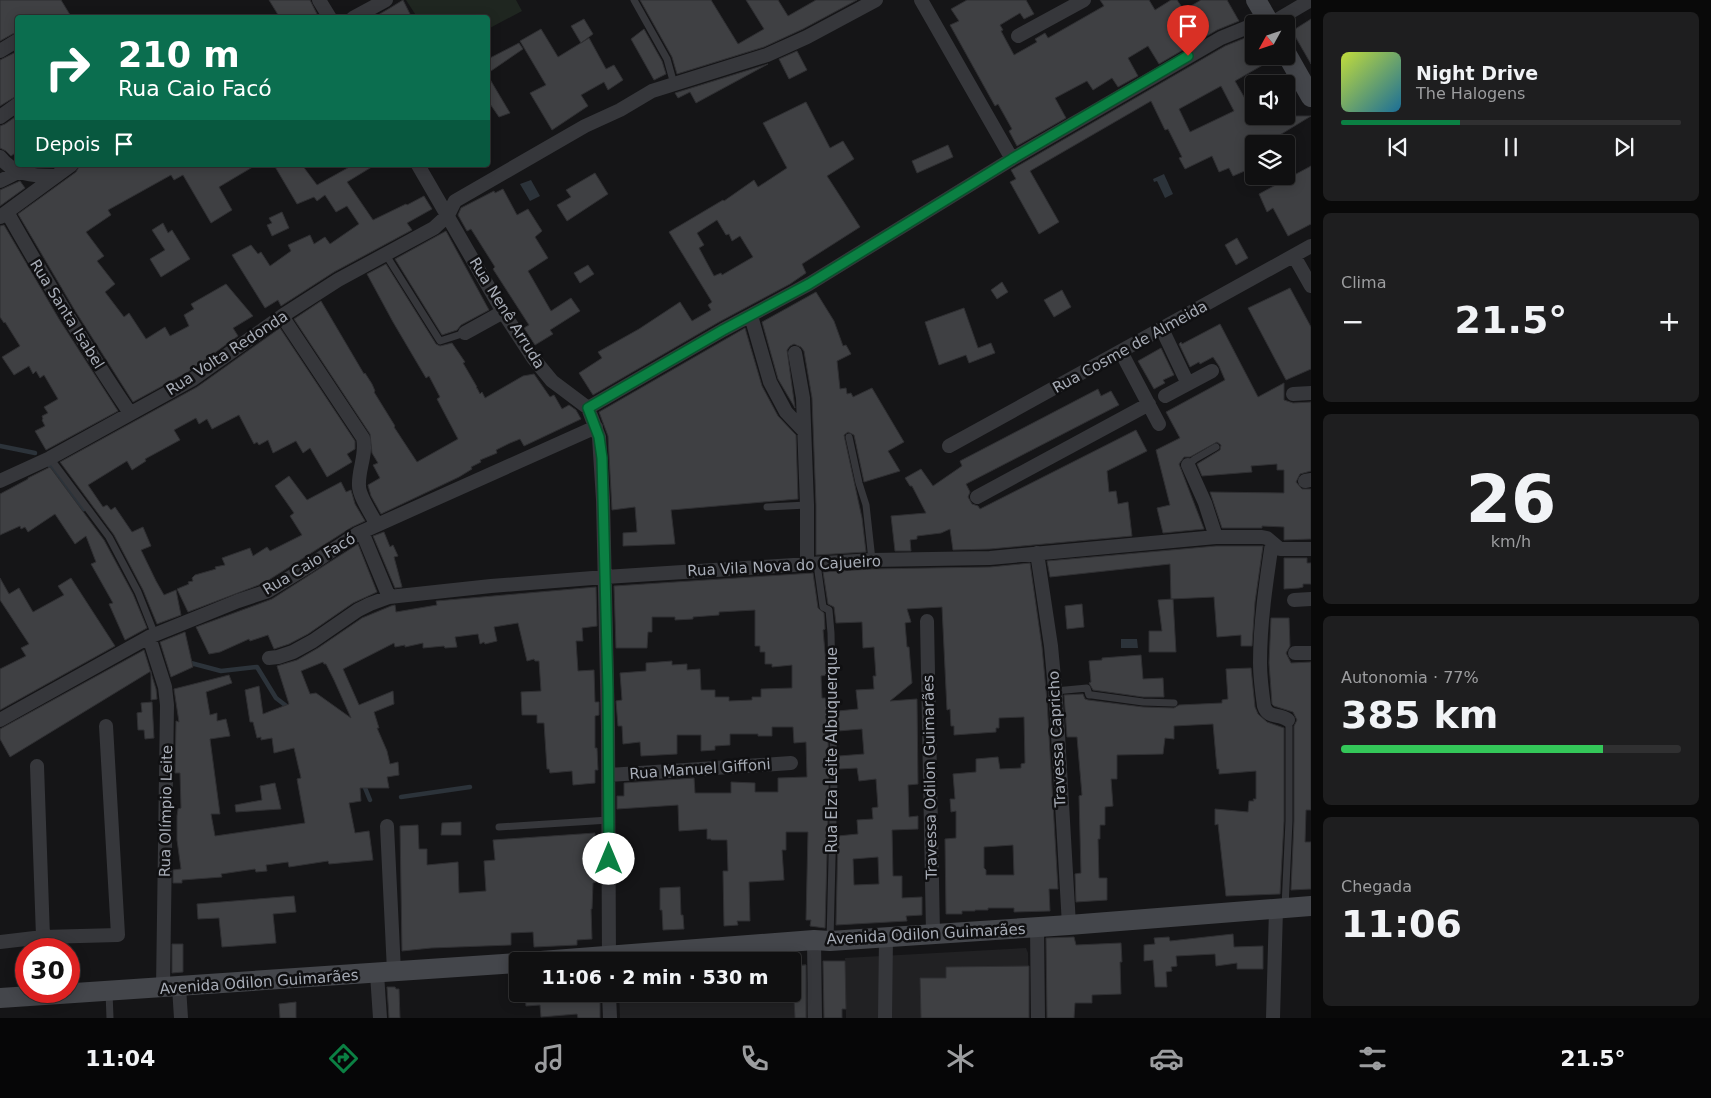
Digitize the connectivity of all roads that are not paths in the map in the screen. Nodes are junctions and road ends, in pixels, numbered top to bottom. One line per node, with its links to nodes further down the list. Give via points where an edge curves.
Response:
1 (319, 0): 9 (street)
2 (386, 0): 10 (street)
3 (634, 0): 18 (lane, via 667,59)
4 (876, 0): 18 (street, Rua Volta Redonda, via 767,55)
5 (921, 0): 23 (street)
6 (1084, 0): 14 (street)
7 (1256, 0): 11 (street)
8 (1310, 0): 12 (street)
9 (328, 15)
10 (358, 15)
11 (1265, 15)
12 (1285, 15)
13 (1245, 28): 23 (street, via 1221,38)
14 (1018, 36)
15 (15, 42): 16 (street)
16 (0, 51)
17 (1293, 65): 19 (street)
18 (674, 84): 30 (street, Rua Volta Redonda, via 652,91 585,126 463,196 455,201)
19 (1311, 97)
20 (15, 106): 21 (street)
21 (0, 116)
22 (0, 158): 26 (street)
23 (1012, 159): 37 (street)
24 (68, 167): 27 (street)
25 (419, 167): 30 (street, Rua Nenê Arruda)
26 (18, 172): 27 (street); 28 (street)
27 (54, 176): 29 (street)
28 (0, 181)
29 (3, 215): 49 (street, Rua Santa Isabel)
30 (448, 215): 32 (street, Rua Volta Redonda, via 434,228); 35 (street, Rua Nenê Arruda)
31 (1311, 246): 33 (street, Rua Cosme de Almeida)
32 (386, 255): 36 (street, Rua Volta Redonda, via 338,280); 39 (lane, via 440,341)
33 (1294, 256): 34 (street); 38 (street, Rua Cosme de Almeida)
34 (1311, 286)
35 (503, 312): 39 (street); 48 (street, Rua Nenê Arruda, via 546,375)
36 (282, 316): 49 (street, Rua Volta Redonda, via 193,378); 62 (street, via 363,438 360,490)
37 (751, 316): 48 (street); 52 (street, via 770,382 786,412)
38 (1162, 329): 40 (street, Rua Cosme de Almeida); 43 (street)
39 (465, 333)
40 (1121, 352): 47 (street); 54 (street, Rua Cosme de Almeida)
41 (795, 353): 52 (street, Rua Elza Leite Albuquerque, via 803,398)
42 (1212, 371): 43 (street)
43 (1188, 384): 46 (street)
44 (1311, 392): 45 (street)
45 (1293, 394)
46 (1166, 396)
47 (1149, 404): 50 (street); 59 (street)
48 (588, 408): 51 (street, Rua Nenê Arruda)
49 (130, 413): 56 (street, Rua Volta Redonda)
50 (1159, 424)
51 (596, 427): 62 (street, Rua Caio Facó); 70 (street, Rua Nenê Arruda, via 602,458)
52 (804, 431): 60 (street, Rua Elza Leite Albuquerque)
53 (849, 437): 68 (lane, via 866,505)
54 (949, 446)
55 (1216, 448): 57 (lane)
56 (50, 458): 58 (street, Rua Volta Redonda); 75 (lane, via 113,543 138,592)
57 (1188, 465): 64 (street)
58 (0, 482)
59 (977, 496)
60 (807, 505): 61 (lane); 69 (street, Rua Elza Leite Albuquerque)
61 (767, 507)
62 (377, 525): 63 (street, Rua Caio Facó)
63 (362, 532): 71 (street); 75 (street, Rua Caio Facó, via 268,591)
64 (1216, 537): 65 (street, Rua Vila Nova do Cajueiro, via 1262,537); 67 (street, Rua Vila Nova do Cajueiro)
65 (1272, 543): 66 (street, Rua Vila Nova do Cajueiro, via 1280,549); 82 (street, via 1265,588 1260,665 1266,712)
66 (1311, 549)
67 (1037, 553): 68 (street, Rua Vila Nova do Cajueiro, via 990,558); 79 (street, Travessa Capricho)
68 (872, 560): 69 (street, Rua Vila Nova do Cajueiro)
69 (812, 564): 70 (street, Rua Vila Nova do Cajueiro); 97 (lane, Rua Elza Leite Albuquerque, via 823,607 829,610 831,633 834,779)
70 (605, 577): 71 (street, Rua Vila Nova do Cajueiro); 86 (street, Rua Nenê Arruda)
71 (389, 597): 78 (street, Rua Vila Nova do Cajueiro, via 358,610 292,652)
72 (1311, 599): 73 (street)
73 (1294, 600)
74 (927, 621): 94 (street, Travessa Odilon Guimarães)
75 (152, 636): 81 (street, Rua Caio Facó); 103 (street, Rua Olímpio Leite, via 167,705)
76 (1295, 653): 77 (street)
77 (1311, 653)
78 (269, 658)
79 (1055, 690): 80 (lane, via 1087,688 1092,696); 92 (street, Travessa Capricho)
80 (1174, 703)
81 (0, 720)
82 (1288, 720): 91 (lane, via 1289,812)
83 (106, 726): 96 (street, via 118,935)
84 (791, 763): 86 (street, Rua Manuel Giffoni)
85 (37, 766): 96 (street)
86 (609, 775): 87 (street, Rua Nenê Arruda)
87 (609, 820): 89 (lane); 99 (street, Rua Nenê Arruda)
88 (387, 826): 102 (street)
89 (499, 826)
90 (1311, 906): 91 (street, Avenida Odilon Guimarães)
91 (1281, 908): 92 (street, Avenida Odilon Guimarães); 114 (street)
92 (1069, 926): 93 (street, Avenida Odilon Guimarães)
93 (1037, 927): 94 (street, Avenida Odilon Guimarães); 113 (street)
94 (933, 933): 95 (street, Avenida Odilon Guimarães)
95 (886, 936): 97 (street, Avenida Odilon Guimarães); 112 (street)
96 (42, 937): 98 (street)
97 (822, 940): 100 (street, Avenida Odilon Guimarães); 111 (street, Rua Elza Leite Albuquerque)
98 (0, 942)
99 (609, 952)
100 (687, 952)
101 (509, 964): 102 (street, Avenida Odilon Guimarães)
102 (385, 972): 103 (street, Avenida Odilon Guimarães); 109 (street)
103 (171, 988): 104 (street, Avenida Odilon Guimarães); 108 (street, Rua Olímpio Leite)
104 (108, 992): 105 (street, Avenida Odilon Guimarães); 107 (lane)
105 (0, 998)
106 (610, 1002): 110 (street)
107 (110, 1018)
108 (182, 1018)
109 (380, 1018)
110 (610, 1018)
111 (815, 1018)
112 (885, 1018)
113 (1038, 1018)
114 (1273, 1018)

